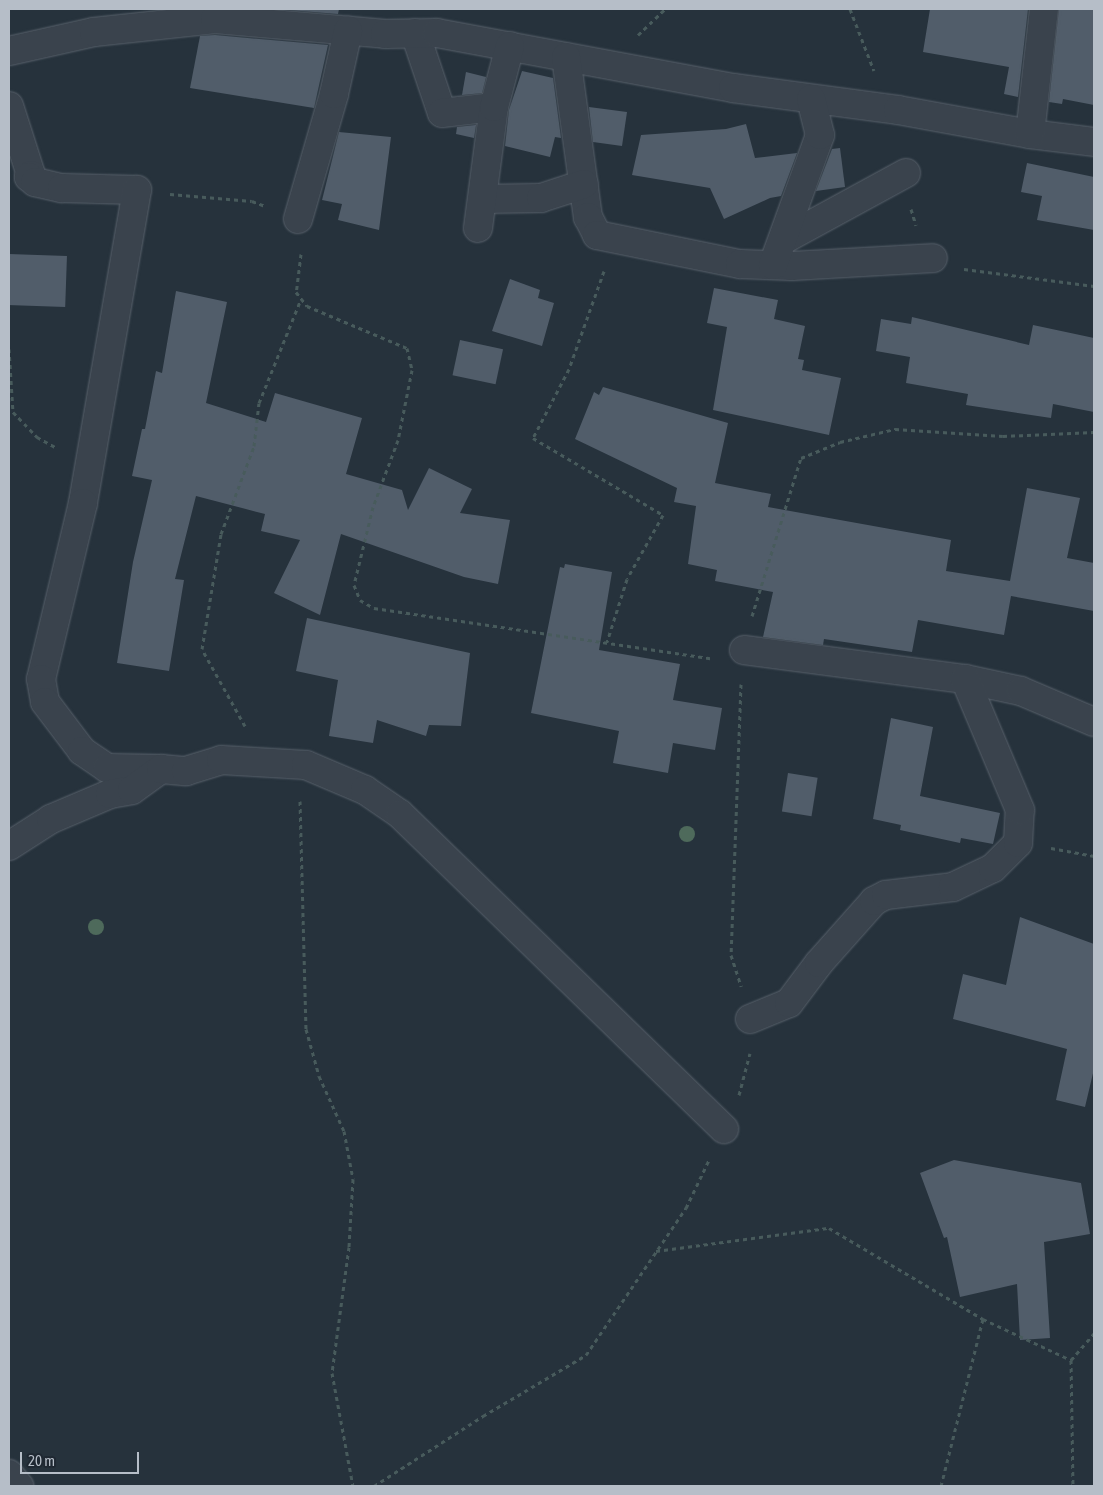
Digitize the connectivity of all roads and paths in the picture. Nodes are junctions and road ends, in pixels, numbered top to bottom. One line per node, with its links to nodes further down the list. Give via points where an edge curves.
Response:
1 (1044, 9): 10 (street)
2 (348, 31): 3 (street); 5 (street, via 215,18 94,32); 16 (street, via 334,94)
3 (415, 33): 4 (street, via 437,33); 9 (street, via 442,113)
4 (510, 46): 6 (street); 9 (street)
5 (9, 51)
6 (566, 57): 7 (street); 13 (street)
7 (811, 99): 10 (street, via 898,110); 19 (street, via 820,135)
8 (9, 106): 14 (street, via 32,175 29,177 35,182 62,188)
9 (494, 107): 15 (street)
10 (1030, 134): 11 (street)
11 (1094, 142)
12 (906, 173): 19 (street)
13 (584, 184): 15 (street, via 541,198); 18 (street, via 588,218)
14 (137, 190): 16 (path, via 252,201); 25 (street)
15 (482, 199): 17 (street)
16 (298, 219): 22 (path, via 303,230 296,292)
17 (478, 228)
18 (597, 235): 21 (street, via 740,264); 26 (path, via 605,269 603,279 569,369 533,438 663,515 627,579)
19 (783, 240): 21 (street)
20 (933, 258): 21 (street)
21 (773, 266)
22 (301, 299): 26 (path, via 307,306 406,348 412,370 398,440 373,507 354,585 360,600 374,608); 30 (path, via 259,402 254,446 221,534 202,649)
23 (9, 349): 25 (path, via 13,412 37,436)
24 (1094, 432): 27 (path, via 1003,436 894,429 840,442 801,458 780,519)
25 (88, 471): 32 (street, via 70,567 41,679 45,702 82,751 107,768)
26 (607, 642): 27 (path)
27 (743, 656): 28 (street); 36 (path, via 731,955)
28 (966, 680): 29 (street, via 1021,691); 33 (street, via 1020,810)
29 (1094, 722)
30 (265, 761): 31 (street); 32 (street, via 221,760 186,771)
31 (306, 765): 37 (street, via 365,790 400,814); 44 (path, via 298,811 306,1029 319,1076 344,1131 353,1179 332,1373)
32 (161, 769): 34 (street, via 132,790 110,794 51,819)
33 (1018, 843): 35 (path); 36 (street, via 993,868 953,887 886,895 874,901 819,963 789,1003)
34 (9, 846)
35 (1094, 856)
36 (750, 1019): 37 (path, via 750,1053 737,1102)
37 (724, 1129): 38 (path, via 686,1208)
38 (655, 1251): 39 (path, via 830,1228); 45 (path, via 586,1354)
39 (983, 1319): 41 (path); 46 (path)
40 (1094, 1334): 41 (path)
41 (1071, 1360): 47 (path)
42 (9, 1474): 43 (street)
43 (19, 1486)
44 (353, 1486)
45 (374, 1486)
46 (941, 1486)
47 (1073, 1486)

